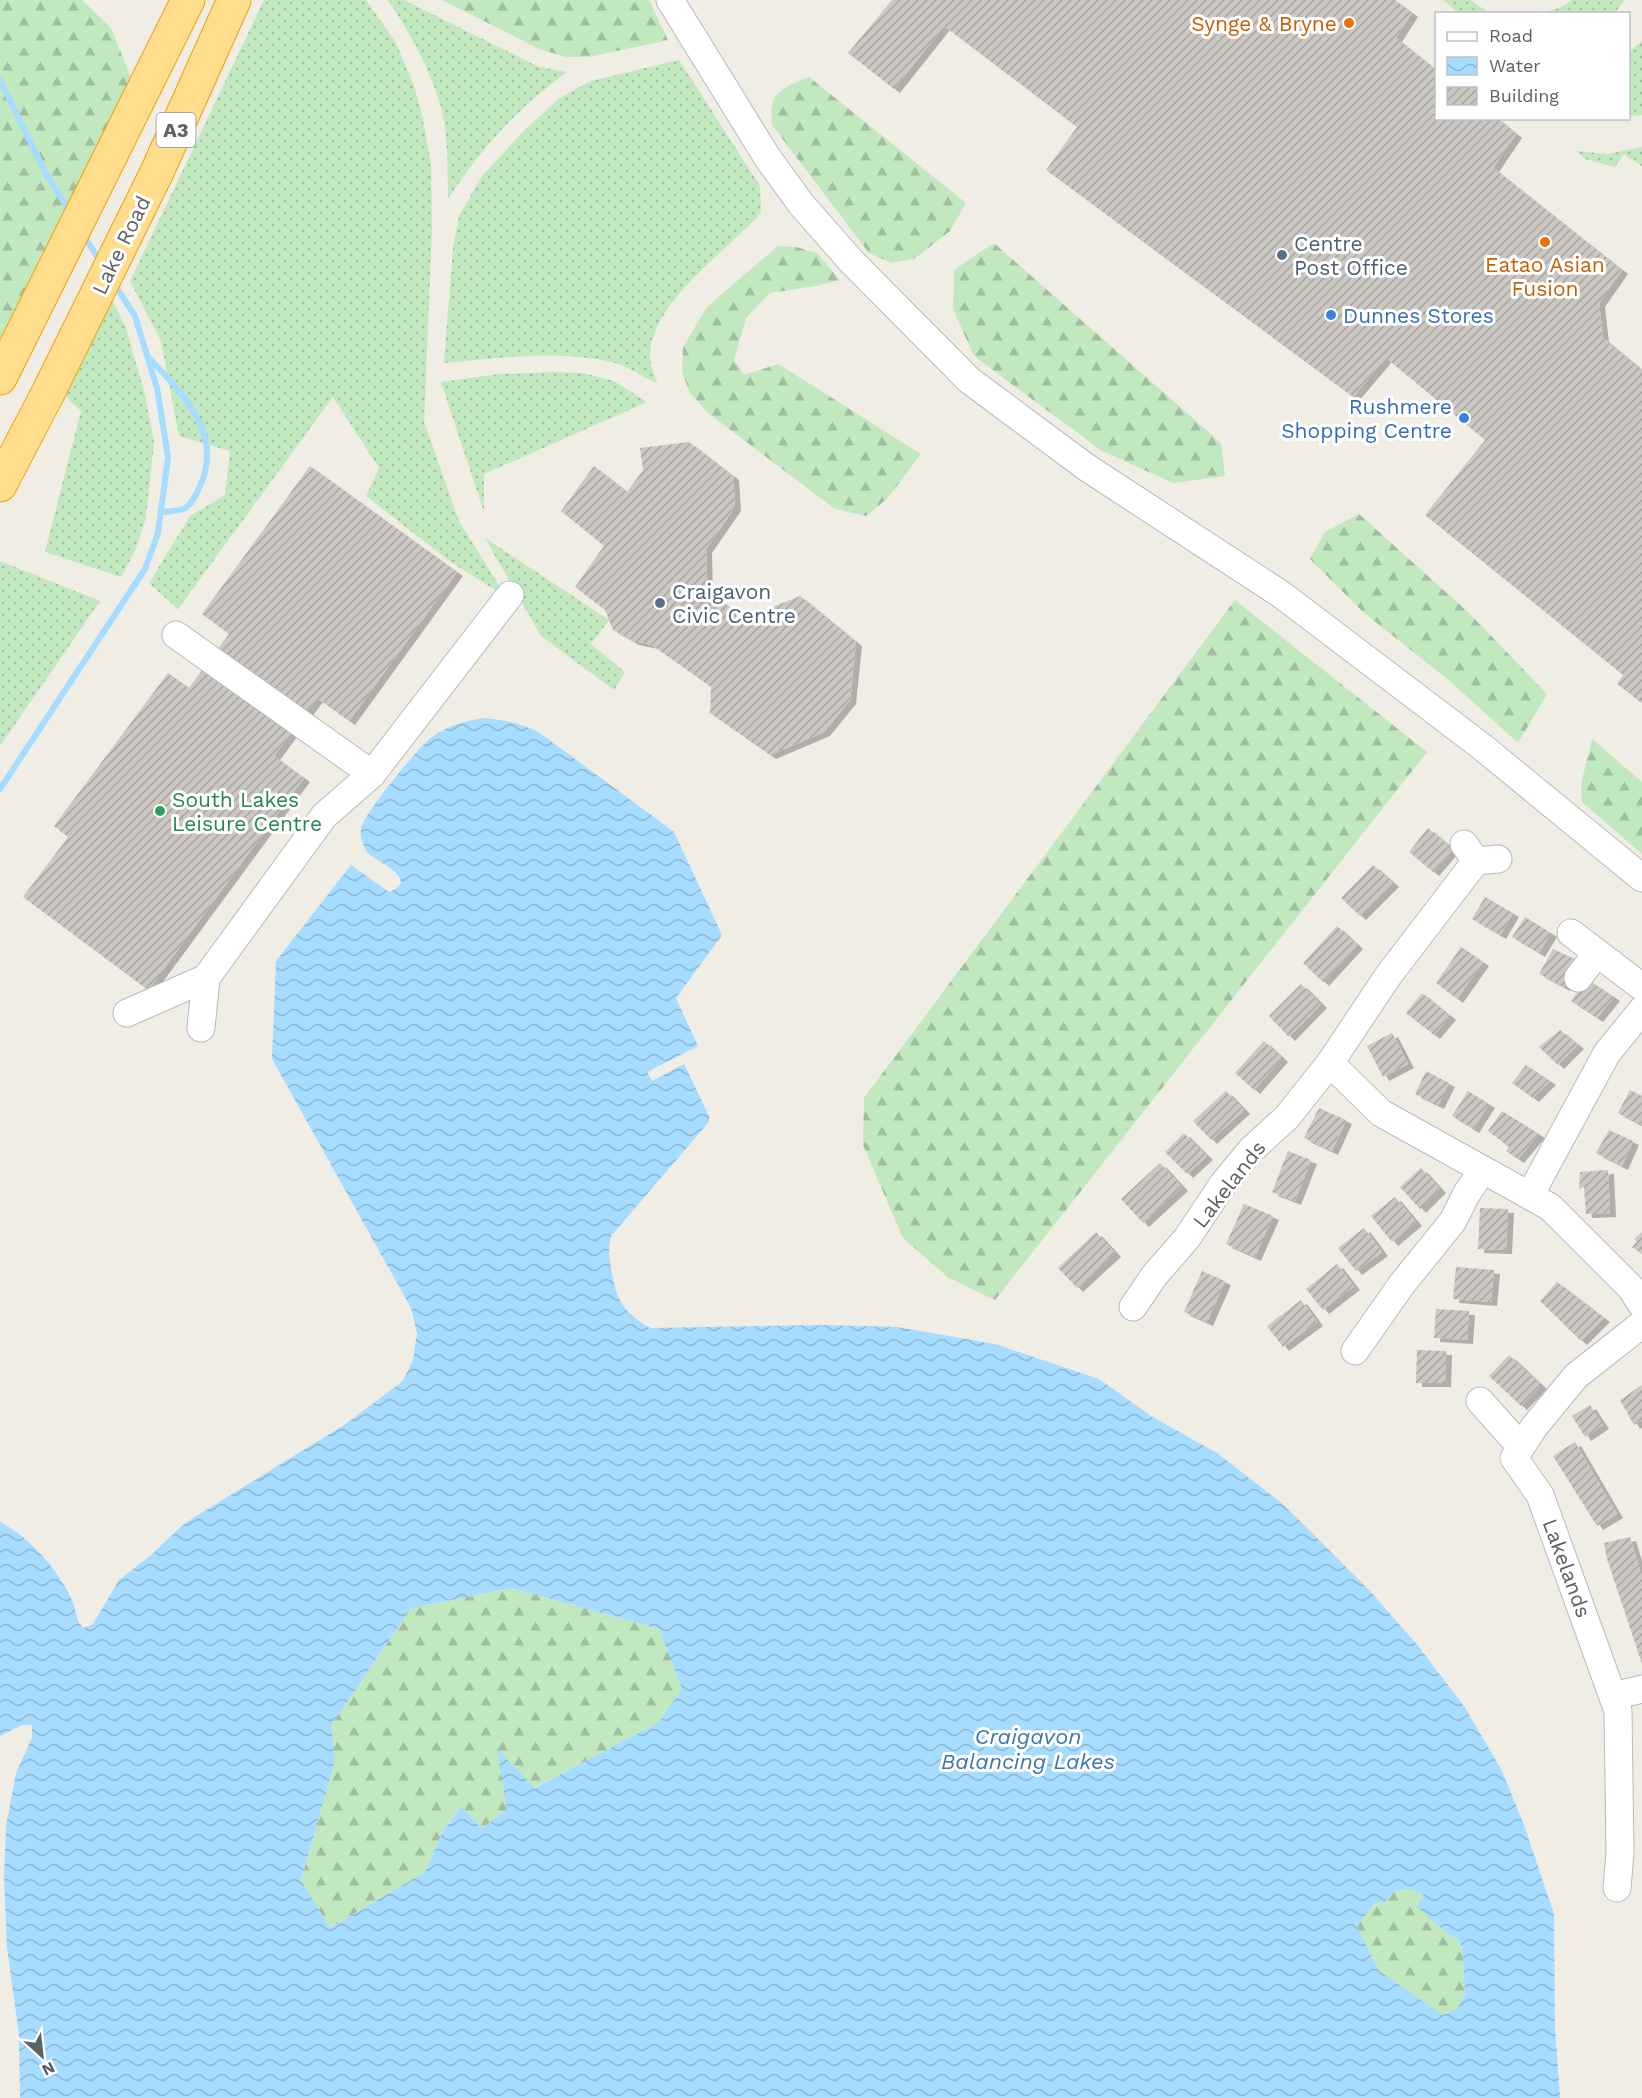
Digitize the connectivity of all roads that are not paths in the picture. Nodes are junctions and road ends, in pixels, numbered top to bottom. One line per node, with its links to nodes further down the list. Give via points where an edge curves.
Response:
1 (188, 0): 4 (highway, A3)
2 (234, 0): 5 (highway, Lake Road / A3, via 157,172)
3 (670, 0): 10 (street, via 767,157 801,204 851,261 969,380 1086,467 1282,595 1498,759)
4 (0, 378)
5 (0, 485)
6 (510, 595): 8 (street)
7 (176, 635): 8 (street)
8 (372, 774): 13 (street, via 324,816)
9 (1480, 855): 19 (street, Lakelands, via 1388,976)
10 (1642, 878)
11 (1571, 933): 12 (street)
12 (1597, 952): 14 (street); 15 (street)
13 (206, 978): 17 (street); 18 (street)
14 (1578, 978)
15 (1642, 987)
16 (1642, 1010): 21 (street, via 1608,1053)
17 (127, 1012)
18 (201, 1028)
19 (1330, 1063): 20 (street, via 1381,1113); 23 (street, Lakelands, via 1287,1117 1230,1176)
20 (1483, 1170): 21 (street); 25 (street, via 1453,1221)
21 (1530, 1195): 22 (street, via 1550,1207 1631,1288)
22 (1642, 1305)
23 (1133, 1308)
24 (1642, 1324): 27 (street, via 1576,1376)
25 (1355, 1351)
26 (1480, 1401): 27 (street)
27 (1521, 1447): 29 (street, Lakelands, via 1514,1458 1540,1495)
28 (1642, 1689): 29 (street)
29 (1613, 1696): 30 (street, Lakelands, via 1618,1711)
30 (1631, 1857): 31 (street, Lakelands)
31 (1617, 1888)

